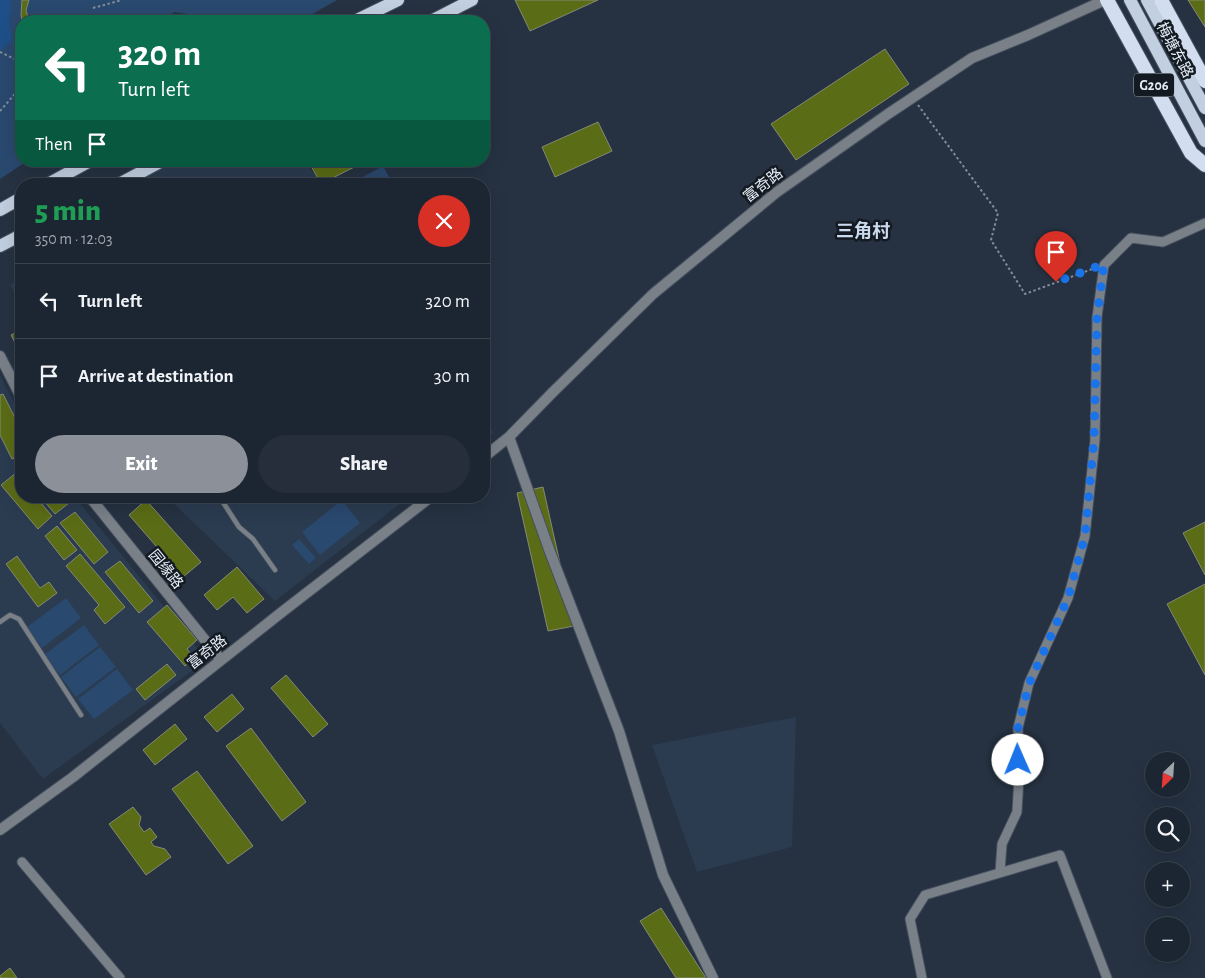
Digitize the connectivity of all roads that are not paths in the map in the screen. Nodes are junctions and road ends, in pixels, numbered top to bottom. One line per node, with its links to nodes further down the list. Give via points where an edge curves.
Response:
1 (398, 0): 7 (main road)
2 (472, 0): 8 (main road)
3 (1106, 0): 12 (highway, G206, via 1191,153); 24 (street, 富奇路, via 972,58 777,192 653,294)
4 (1130, 0): 11 (main road, 梅塘东路)
5 (1147, 0): 10 (main road, 梅塘东路)
6 (1161, 0): 9 (highway)
7 (367, 15)
8 (443, 15)
9 (1205, 81)
10 (1205, 108)
11 (1205, 141)
12 (1205, 165)
13 (79, 167): 15 (main road)
14 (151, 167): 16 (main road)
15 (59, 178)
16 (130, 178)
17 (15, 201): 18 (main road)
18 (0, 210)
19 (1205, 224): 35 (street, via 1163,242 1130,238 1104,264 1097,317 1094,440 1085,536 1068,598 1029,684 1022,710 1018,728 1017,812 1002,844)
20 (15, 238): 21 (main road)
21 (0, 246)
22 (0, 356): 23 (street)
23 (15, 386)
24 (510, 437): 25 (street, 富奇路); 37 (street, via 618,731 664,875)
25 (490, 452)
26 (95, 503): 31 (street, 园缘路)
27 (224, 503): 29 (lane)
28 (423, 503): 31 (street, 富奇路)
29 (275, 570)
30 (0, 622): 32 (lane, via 10,615 19,618)
31 (220, 660): 33 (street, 富奇路, via 73,777)
32 (81, 715)
33 (0, 830)
34 (22, 862): 36 (street)
35 (1000, 872): 38 (street, via 925,895 910,919); 39 (street, via 1060,855)
36 (120, 978)
37 (713, 978)
38 (922, 978)
39 (1107, 978)

